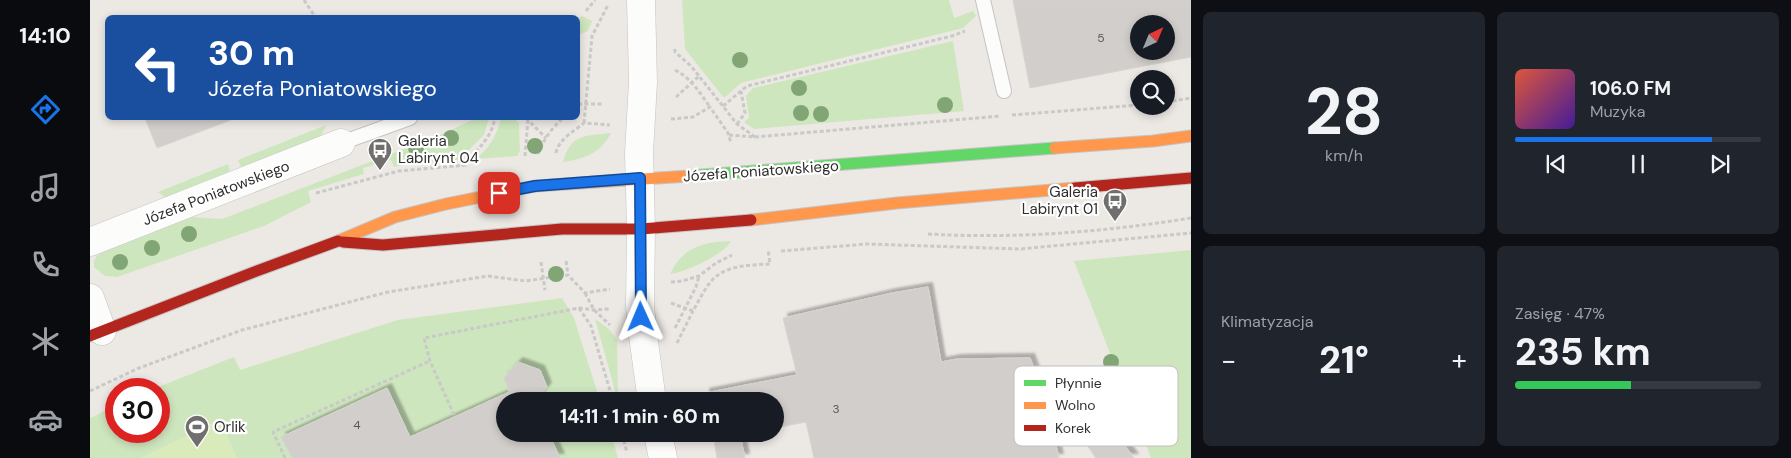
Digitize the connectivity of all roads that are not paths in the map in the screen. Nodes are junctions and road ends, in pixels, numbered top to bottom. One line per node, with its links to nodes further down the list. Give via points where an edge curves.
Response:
1 (641, 0): 7 (street)
2 (983, 0): 3 (lane)
3 (1004, 91)
4 (404, 120): 6 (lane)
5 (1191, 136): 7 (main road, Józefa Poniatowskiego, via 734,174)
6 (341, 143): 10 (street, Józefa Poniatowskiego)
7 (640, 178): 9 (street); 11 (main road, Józefa Poniatowskiego, via 535,186 446,204 395,217)
8 (1191, 178): 9 (main road, Józefa Poniatowskiego)
9 (641, 229): 11 (main road, Józefa Poniatowskiego, via 562,229 383,245); 14 (street, via 640,306)
10 (90, 242)
11 (339, 242): 13 (main road, Józefa Poniatowskiego)
12 (90, 298): 13 (street, Józefa Poniatowskiego)
13 (96, 334)
14 (651, 392)
15 (660, 442): 16 (street)
16 (663, 458)

